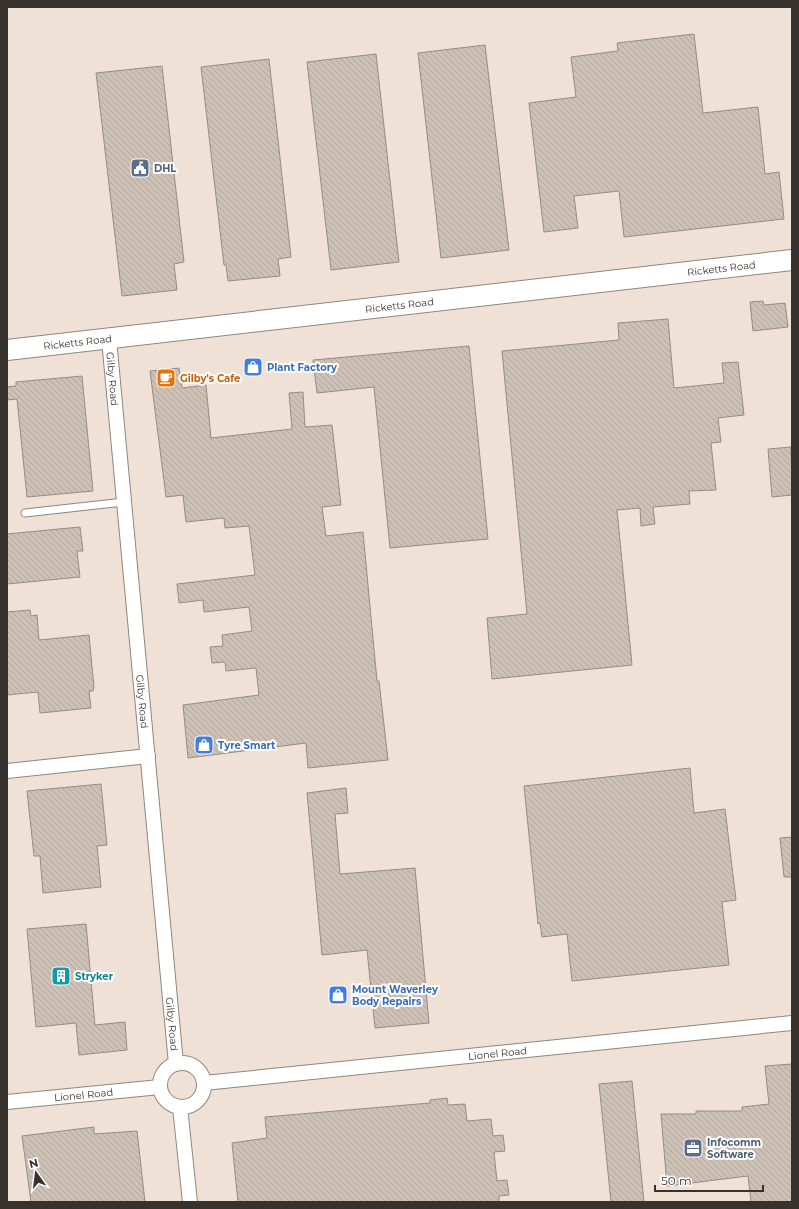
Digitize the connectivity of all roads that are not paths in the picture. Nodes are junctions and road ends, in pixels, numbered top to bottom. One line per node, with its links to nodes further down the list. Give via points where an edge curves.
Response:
1 (792, 260): 2 (street, Ricketts Road)
2 (109, 339): 3 (street, Ricketts Road); 4 (street, Gilby Road)
3 (7, 350)
4 (124, 502): 5 (lane); 6 (street, Gilby Road)
5 (25, 513)
6 (148, 756): 7 (street); 9 (street, Gilby Road)
7 (7, 771)
8 (792, 1023): 10 (street, Lionel Road)
9 (176, 1064): 10 (street, via 191,1065 202,1075); 11 (street, via 164,1073)
10 (204, 1082): 13 (street, via 200,1097 188,1106)
11 (160, 1087): 12 (street, Lionel Road); 13 (street, via 166,1100)
12 (7, 1102)
13 (180, 1106): 14 (street)
14 (190, 1202)

